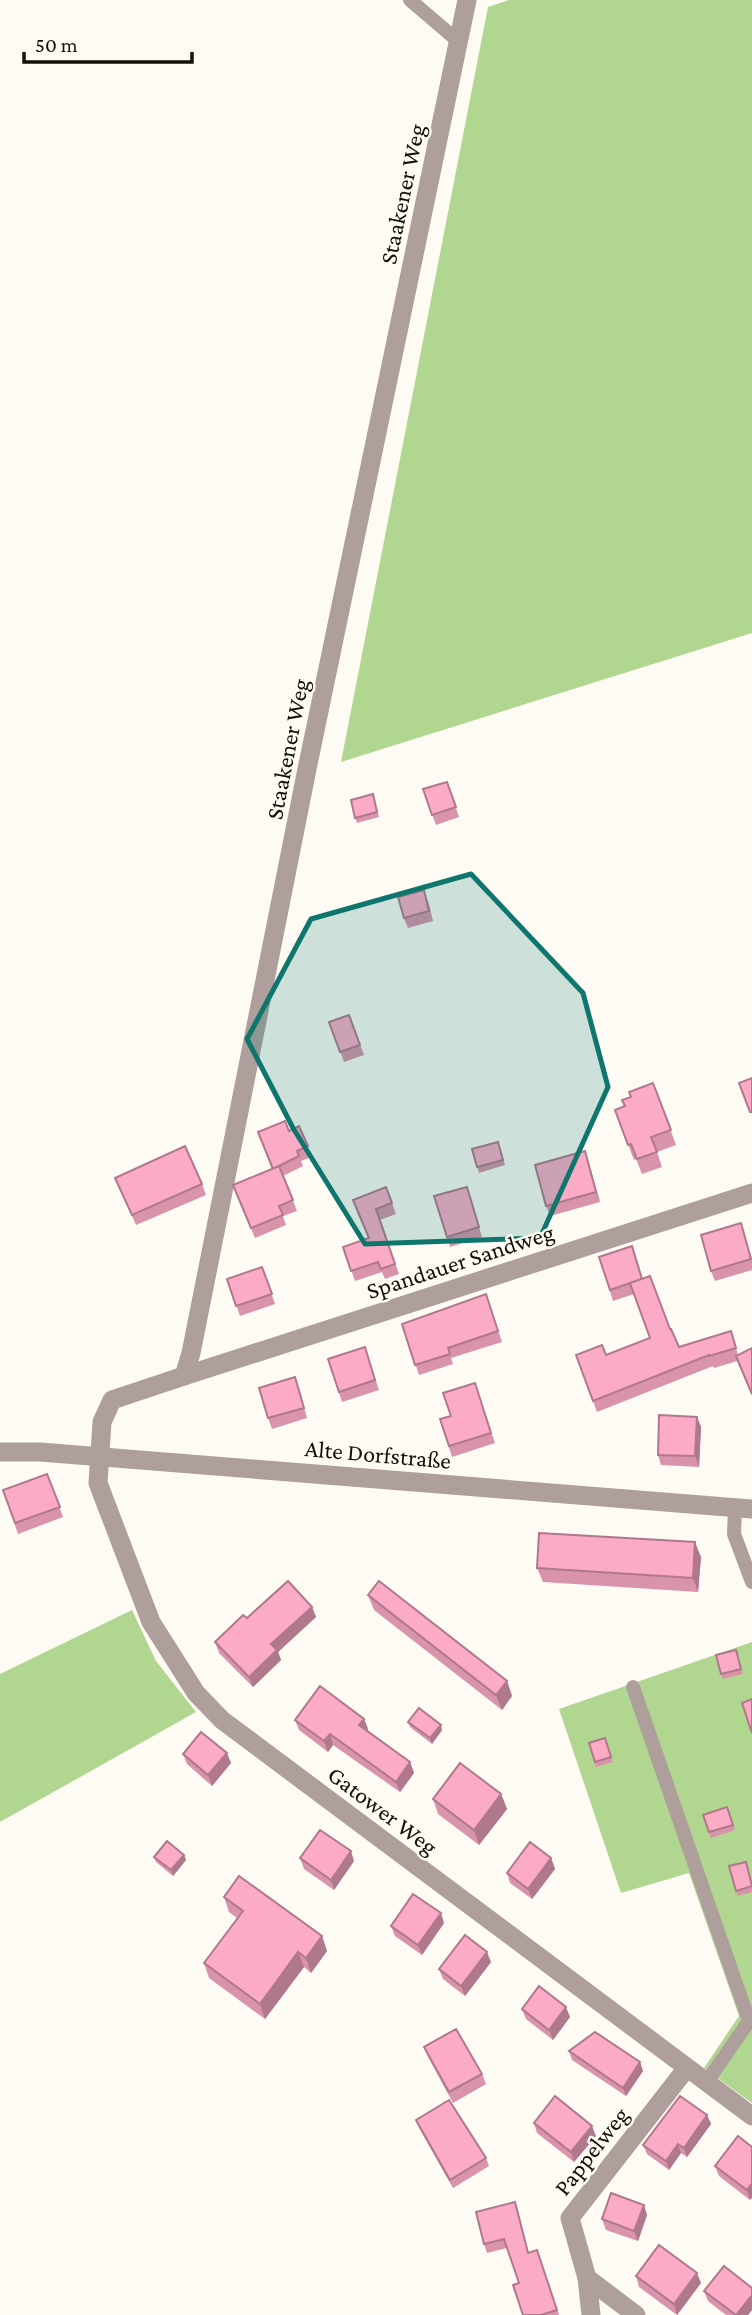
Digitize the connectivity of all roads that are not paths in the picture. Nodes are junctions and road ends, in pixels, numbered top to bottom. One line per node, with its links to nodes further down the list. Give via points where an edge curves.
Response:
1 (410, 0): 3 (lane)
2 (467, 0): 3 (street, Staakener Weg)
3 (458, 41): 5 (street, Staakener Weg)
4 (752, 1193): 5 (street, Spandauer Sandweg)
5 (184, 1376): 7 (street, via 112,1400 102,1422)
6 (0, 1452): 7 (street, Alte Dorfstraße)
7 (99, 1457): 8 (street, Alte Dorfstraße); 11 (street, Gatower Weg, via 98,1483 151,1622 196,1693 213,1711)
8 (743, 1508): 9 (lane, via 734,1534)
9 (752, 1582)
10 (633, 1687): 12 (lane, via 749,2021)
11 (686, 2069): 12 (street, Gatower Weg); 14 (street, Pappelweg, via 570,2218)
12 (706, 2083): 13 (street, Gatower Weg)
13 (752, 2116)
14 (587, 2278): 15 (street, Pappelweg); 16 (street)
15 (591, 2315)
16 (636, 2315)

